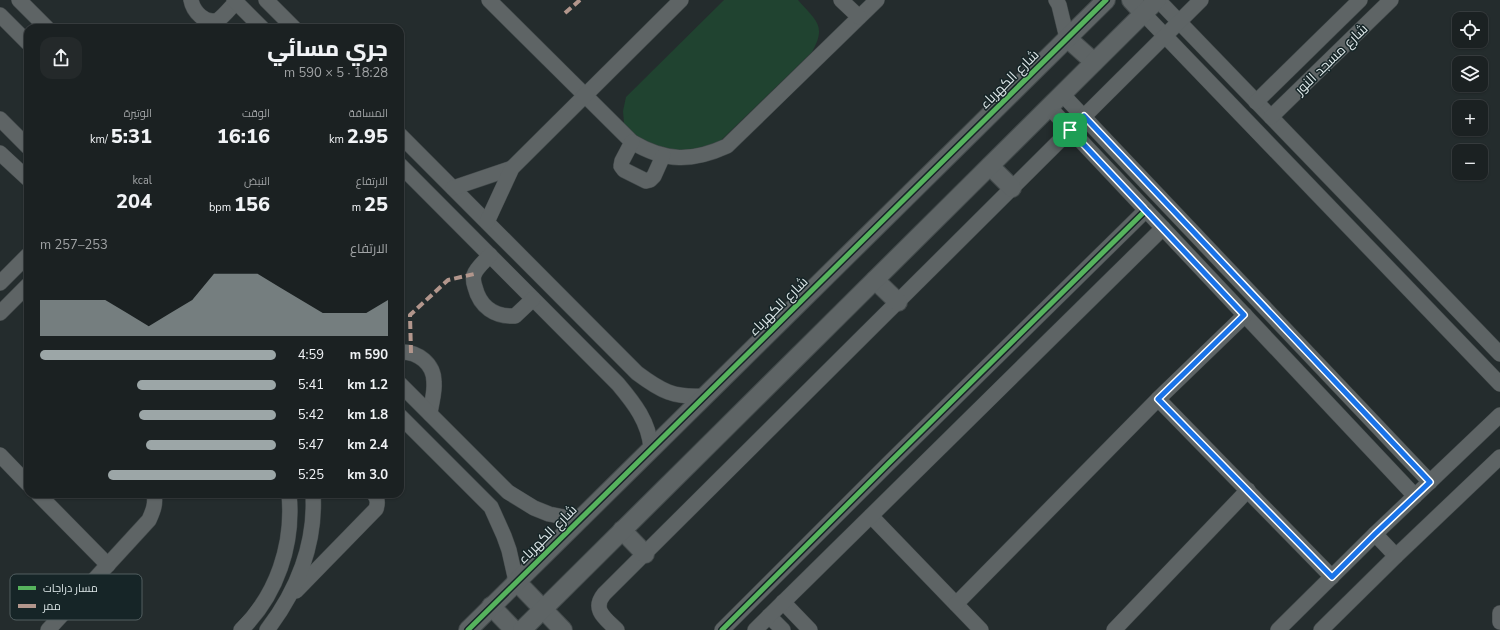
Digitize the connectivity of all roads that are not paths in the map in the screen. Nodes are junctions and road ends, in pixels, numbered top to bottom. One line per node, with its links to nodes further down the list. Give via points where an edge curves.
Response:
1 (19, 0): 20 (street)
2 (191, 0): 15 (street, via 197,13 211,20 218,20)
3 (266, 0): 22 (street)
4 (489, 0): 28 (street)
5 (681, 0): 28 (street)
6 (841, 0): 18 (street)
7 (877, 0): 18 (street)
8 (1056, 0): 24 (street)
9 (1106, 0): 24 (street, شارع الكهرباء)
10 (1131, 0): 16 (street)
11 (1157, 0): 16 (street); 19 (street)
12 (1201, 0): 19 (street)
13 (1360, 0): 29 (street, شارع مسجد النور)
14 (1391, 0): 32 (street, شارع مسجد النور)
15 (235, 1): 21 (street)
16 (1144, 14): 23 (street); 26 (street)
17 (0, 15): 25 (street)
18 (859, 17): 39 (street, via 727,146 696,157)
19 (1179, 22): 23 (street); 29 (street)
20 (43, 24)
21 (258, 24)
22 (290, 24)
23 (1165, 36): 31 (street); 63 (street)
24 (1067, 38): 26 (street); 66 (street, شارع الكهرباء)
25 (24, 39)
26 (1094, 62): 27 (street)
27 (1062, 94): 30 (street); 31 (street)
28 (585, 96): 36 (street); 41 (street)
29 (1256, 102): 32 (street)
30 (1049, 107): 34 (street); 40 (street)
31 (1084, 116): 34 (street); 49 (street)
32 (1271, 117): 61 (street)
33 (0, 119): 37 (street)
34 (1070, 130): 45 (street); 46 (street)
35 (404, 139): 44 (street)
36 (632, 142): 39 (street); 39 (street, via 621,166 646,181 654,176)
37 (24, 143)
38 (0, 153): 43 (street)
39 (662, 156)
40 (990, 166): 45 (street); 53 (street)
41 (512, 168): 44 (street); 47 (street)
42 (404, 169): 50 (street)
43 (24, 175)
44 (453, 188): 47 (street)
45 (1012, 188): 57 (street)
46 (1146, 210): 48 (street); 62 (street)
47 (487, 222): 66 (street, via 637,373 669,393 687,397)
48 (1163, 228): 52 (street); 65 (street)
49 (1209, 249): 52 (street); 75 (street)
50 (490, 255): 56 (street); 56 (street, via 474,274 476,293 487,309 496,314 515,316)
51 (24, 260): 54 (street)
52 (1195, 262): 59 (street)
53 (875, 280): 57 (street); 85 (street)
54 (0, 283)
55 (24, 288): 58 (street)
56 (533, 298): 71 (street, via 631,399 650,434)
57 (898, 302): 87 (street)
58 (0, 313)
59 (1244, 315): 67 (street); 77 (street)
60 (404, 352): 68 (street, via 418,356 430,367 434,382)
61 (1500, 354)
62 (981, 373): 65 (street); 110 (street)
63 (1500, 384)
64 (404, 388): 68 (street)
65 (998, 390): 83 (street)
66 (704, 396): 71 (street, شارع الكهرباء)
67 (1158, 399): 76 (street); 95 (street)
68 (430, 414): 84 (street, via 508,492 549,514)
69 (1500, 415): 75 (street)
70 (404, 420): 92 (street, via 491,507 509,550)
71 (651, 448): 84 (street, شارع الكهرباء)
72 (0, 455): 74 (street)
73 (1500, 457): 88 (street)
74 (24, 473)
75 (1430, 482): 77 (street)
76 (1248, 490): 91 (street); 115 (street)
77 (1415, 496): 86 (street)
78 (42, 498): 89 (street)
79 (155, 498): 89 (street, via 154,510 149,520)
80 (290, 498): 103 (street, via 288,539 280,568 268,596)
81 (313, 498): 93 (street, via 310,539 302,571)
82 (377, 498): 93 (street, via 376,509)
83 (871, 516): 94 (street); 95 (street)
84 (578, 520): 92 (street, شارع الكهرباء)
85 (622, 530): 87 (street); 97 (street)
86 (1375, 534): 88 (street); 91 (street)
87 (645, 554): 109 (street, via 604,594 599,603 601,614)
88 (1396, 556): 117 (street)
89 (108, 565): 90 (street)
90 (100, 574)
91 (1332, 577): 116 (street)
92 (516, 581): 96 (street, شارع الكهرباء); 97 (street)
93 (287, 601): 104 (street)
94 (783, 602): 99 (street); 113 (street)
95 (956, 604): 114 (street)
96 (491, 606): 105 (street, شارع الكهرباء); 106 (street)
97 (543, 609): 107 (street); 108 (street)
98 (1500, 613): 101 (street)
99 (769, 616): 111 (street); 112 (street)
100 (57, 620): 102 (street)
101 (1500, 622)
102 (48, 630)
103 (241, 630)
104 (267, 630)
105 (468, 630)
106 (514, 630)
107 (522, 630)
108 (563, 630)
109 (617, 630)
110 (722, 630)
111 (755, 630)
112 (783, 630)
113 (810, 630)
114 (981, 630)
115 (1114, 630)
116 (1278, 630)
117 (1321, 630)

